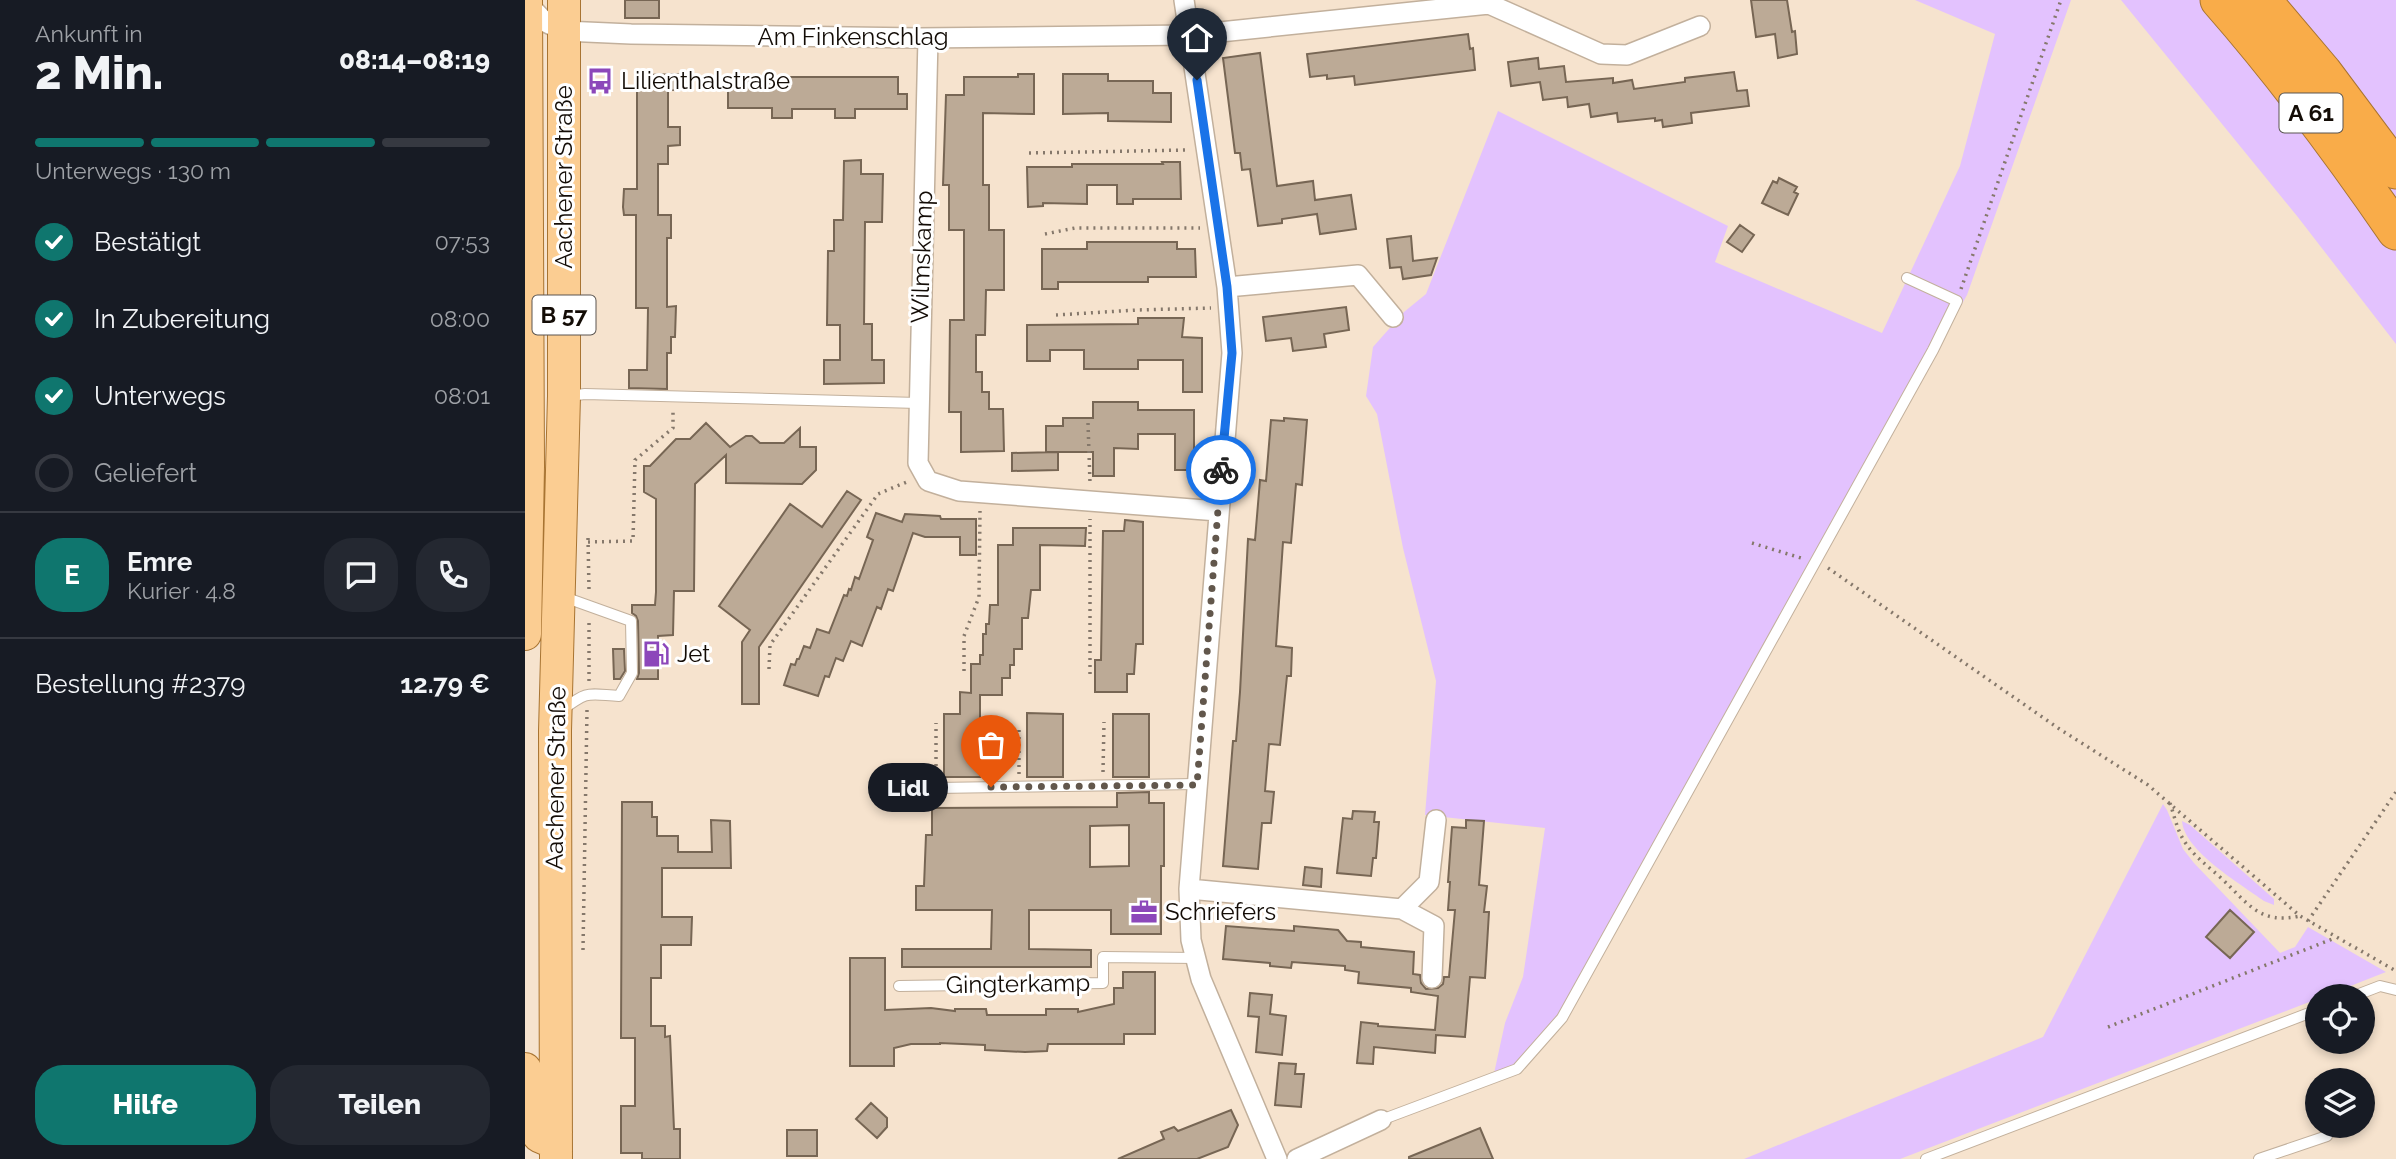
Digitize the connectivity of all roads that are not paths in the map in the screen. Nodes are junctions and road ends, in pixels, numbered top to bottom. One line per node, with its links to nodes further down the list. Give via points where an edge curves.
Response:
1 (564, 0): 8 (main road, Aachener Straße / B 57)
2 (1184, 0): 9 (street)
3 (2219, 0): 12 (highway, A 61, via 2262,49)
4 (2262, 0): 11 (highway, A 61)
5 (526, 1): 8 (street, via 545,22); 20 (main road, Aachener Straße / B 57)
6 (1489, 2): 7 (street, Am Finkenschlag, via 1601,54 1627,55); 9 (street, Am Finkenschlag)
7 (1700, 26)
8 (564, 31): 10 (street, Am Finkenschlag); 16 (main road, Aachener Straße / B 57)
9 (1191, 35): 10 (street, Am Finkenschlag); 14 (street)
10 (928, 38): 17 (street, Wilmskamp)
11 (2396, 170)
12 (2396, 231)
13 (1907, 278): 34 (lane, via 1957,301 1562,1018 1517,1069)
14 (1227, 287): 15 (street, via 1359,275); 18 (street, via 1232,353)
15 (1393, 317)
16 (564, 396): 17 (lane); 19 (main road, Aachener Straße / B 57)
17 (918, 403): 18 (street, Wilmskamp, via 918,463 928,481 959,491)
18 (1218, 511): 22 (street)
19 (559, 595): 21 (main road, Aachener Straße / B 57); 21 (lane, via 631,621 632,673 619,696 582,695)
20 (525, 634)
21 (556, 715): 36 (main road, Aachener Straße / B 57)
22 (1197, 785): 23 (lane); 25 (street)
23 (936, 788)
24 (1436, 820): 26 (street, via 1429,882)
25 (1189, 889): 26 (street); 27 (street, via 1191,940)
26 (1402, 909): 28 (street, via 1434,926)
27 (1197, 958): 29 (lane, Gingterkamp, via 1103,957 1103,983); 37 (street, via 1201,979)
28 (1432, 978)
29 (899, 986)
30 (2375, 988): 31 (lane)
31 (2396, 990)
32 (2305, 1015): 39 (lane)
33 (525, 1069): 36 (main road, via 534,1129)
34 (1381, 1120): 38 (street)
35 (2321, 1138): 40 (lane)
36 (556, 1145)
37 (1277, 1159)
38 (1297, 1159)
39 (1926, 1159)
40 (2259, 1159)

